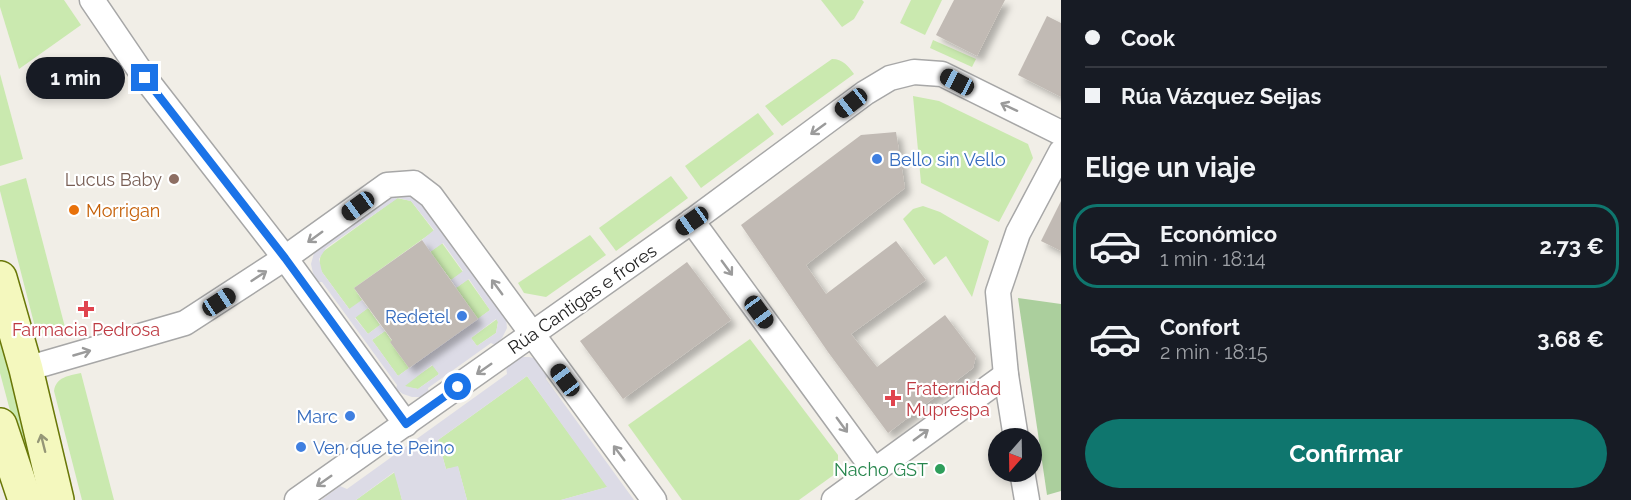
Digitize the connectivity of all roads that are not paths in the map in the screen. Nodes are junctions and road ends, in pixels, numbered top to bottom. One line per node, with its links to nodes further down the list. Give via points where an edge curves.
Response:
1 (92, 0): 5 (street, via 145,78)
2 (1061, 133): 4 (street, Rúa Cantigas e frores, one-way to 4, via 942,74 914,72 890,78 865,93)
3 (1061, 152): 9 (street, via 1018,233 998,292)
4 (692, 221): 7 (street, Rúa Cantigas e frores); 13 (street, one-way to 13)
5 (285, 258): 7 (street, one-way to 5, via 431,196 414,183 387,185); 8 (street, one-way to 5, via 185,323); 10 (street)
6 (0, 278): 8 (street)
7 (531, 335): 10 (street, Rúa Cantigas e frores, one-way to 10); 18 (street, one-way to 7)
8 (26, 369): 16 (street, one-way to 8)
9 (1006, 375): 12 (street); 13 (street, one-way to 9)
10 (406, 424): 17 (street, Rúa Cantigas e frores, one-way to 17)
11 (0, 425): 15 (street)
12 (1014, 428)
13 (874, 470): 19 (street)
14 (1024, 482): 20 (street)
15 (25, 500)
16 (57, 500)
17 (297, 500)
18 (654, 500)
19 (834, 500)
20 (1027, 500)

